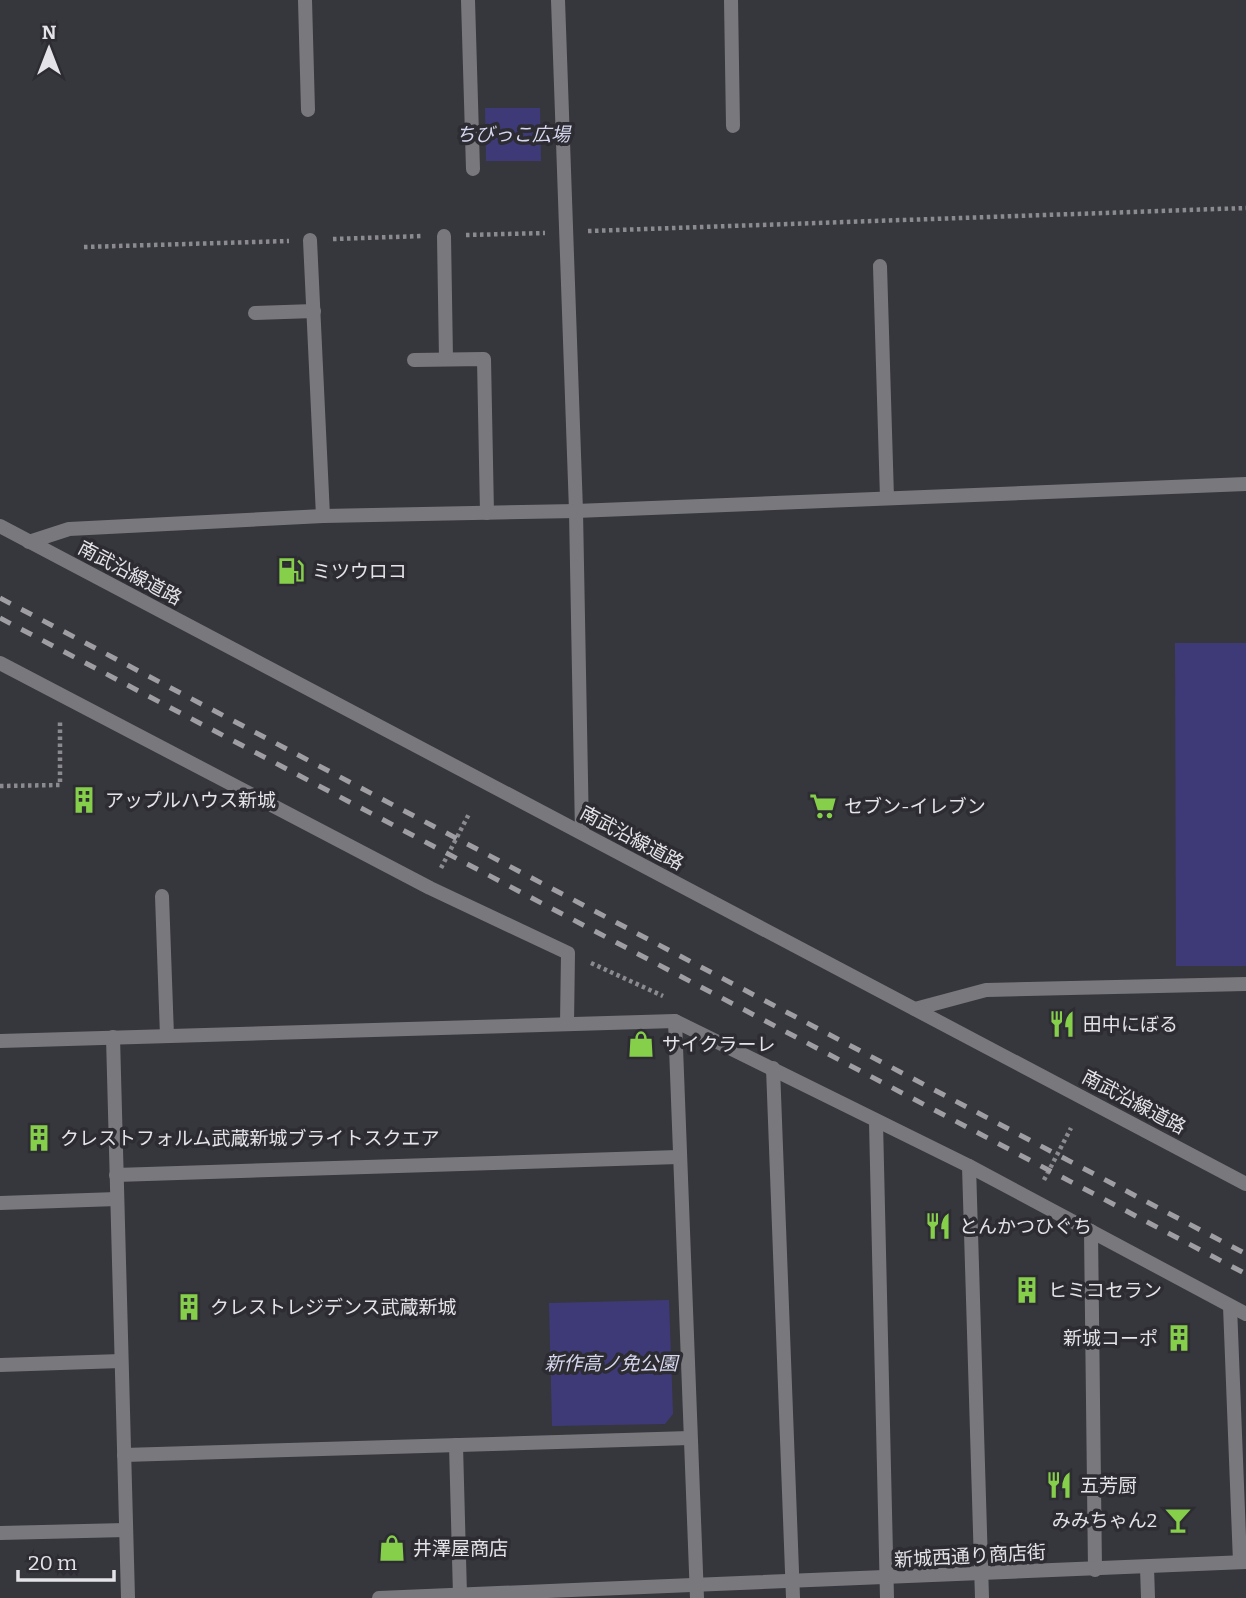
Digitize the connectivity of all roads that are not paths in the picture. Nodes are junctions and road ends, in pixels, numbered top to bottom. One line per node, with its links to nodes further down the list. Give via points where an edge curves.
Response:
1 (305, 0): 5 (street)
2 (467, 0): 7 (street)
3 (558, 0): 17 (street)
4 (731, 0): 6 (street)
5 (308, 110)
6 (733, 126)
7 (473, 169)
8 (444, 236): 13 (street)
9 (310, 240): 11 (street)
10 (880, 266): 16 (street)
11 (314, 312): 12 (street); 19 (street)
12 (255, 313)
13 (446, 359): 14 (street); 18 (street, via 484,359)
14 (414, 360)
15 (1246, 484): 16 (street)
16 (887, 498): 17 (street)
17 (576, 511): 18 (street); 23 (street)
18 (487, 513): 19 (street)
19 (323, 516): 21 (street, via 69,529)
20 (0, 526): 21 (street, 南武沿線道路)
21 (29, 542): 23 (street, 南武沿線道路)
22 (0, 663): 28 (street, via 430,888 568,953)
23 (582, 833): 26 (street, 南武沿線道路)
24 (162, 896): 29 (street)
25 (1246, 984): 26 (street, via 986,990)
26 (915, 1009): 37 (street, 南武沿線道路)
27 (675, 1021): 28 (street); 32 (street); 34 (street)
28 (567, 1024): 29 (street)
29 (167, 1036): 30 (street)
30 (113, 1037): 31 (street); 36 (street)
31 (0, 1041)
32 (773, 1068): 33 (street); 55 (street)
33 (876, 1122): 35 (street); 54 (street)
34 (678, 1157): 36 (street); 45 (street)
35 (969, 1166): 40 (street); 53 (street)
36 (117, 1174): 38 (street)
37 (1246, 1184)
38 (117, 1199): 39 (street); 43 (street)
39 (0, 1203)
40 (1091, 1231): 41 (street); 52 (street)
41 (1230, 1306): 42 (street); 50 (street)
42 (1246, 1314)
43 (121, 1361): 44 (street); 47 (street)
44 (0, 1364)
45 (690, 1438): 46 (street); 56 (street)
46 (456, 1445): 47 (street); 57 (street)
47 (124, 1455): 48 (street)
48 (126, 1530): 49 (street); 58 (street)
49 (0, 1533)
50 (1243, 1562): 51 (street, 新城西通り商店街)
51 (1147, 1567): 52 (street, 新城西通り商店街); 62 (street)
52 (1095, 1570): 53 (street, 新城西通り商店街)
53 (981, 1573): 54 (street, 新城西通り商店街); 61 (street)
54 (887, 1578): 55 (street, 新城西通り商店街); 60 (street)
55 (793, 1590): 56 (street, 新城西通り商店街)
56 (696, 1591): 57 (street, 新城西通り商店街)
57 (460, 1595): 59 (street, 新城西通り商店街)
58 (128, 1598)
59 (379, 1598)
60 (887, 1598)
61 (982, 1598)
62 (1148, 1598)

